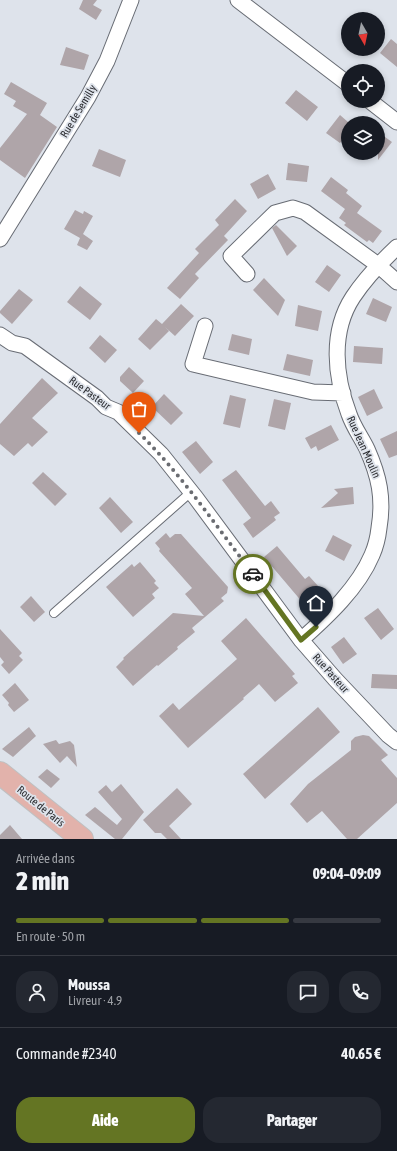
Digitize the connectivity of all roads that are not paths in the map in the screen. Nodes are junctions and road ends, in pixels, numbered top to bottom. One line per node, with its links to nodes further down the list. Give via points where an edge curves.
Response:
1 (131, 0): 6 (street, Rue de Semilly, via 107,61 88,97)
2 (238, 0): 3 (street)
3 (341, 79)
4 (379, 108): 5 (street)
5 (397, 122)
6 (13, 216): 7 (street, Rue de Semilly); 8 (street, Rue de Semilly)
7 (0, 227)
8 (0, 238)
9 (397, 248): 10 (street, Rue Jean Moulin)
10 (378, 265): 11 (street, via 305,212 293,208 275,213 231,256); 12 (street); 15 (street, Rue Jean Moulin, via 352,298 342,320 336,349)
11 (247, 274)
12 (397, 282)
13 (204, 326): 15 (street, via 194,364 313,392)
14 (0, 335): 16 (street, Rue Pasteur, via 12,343 24,346 106,407 118,412 161,454)
15 (343, 393): 18 (street, Rue Jean Moulin, via 349,414 375,468 379,483 382,500 378,537 370,560 353,586)
16 (191, 492): 17 (lane); 18 (street, Rue Pasteur)
17 (54, 613)
18 (301, 640): 19 (street, Rue Pasteur)
19 (397, 742)
20 (0, 773): 21 (main road, Route de Paris)
21 (82, 839)

